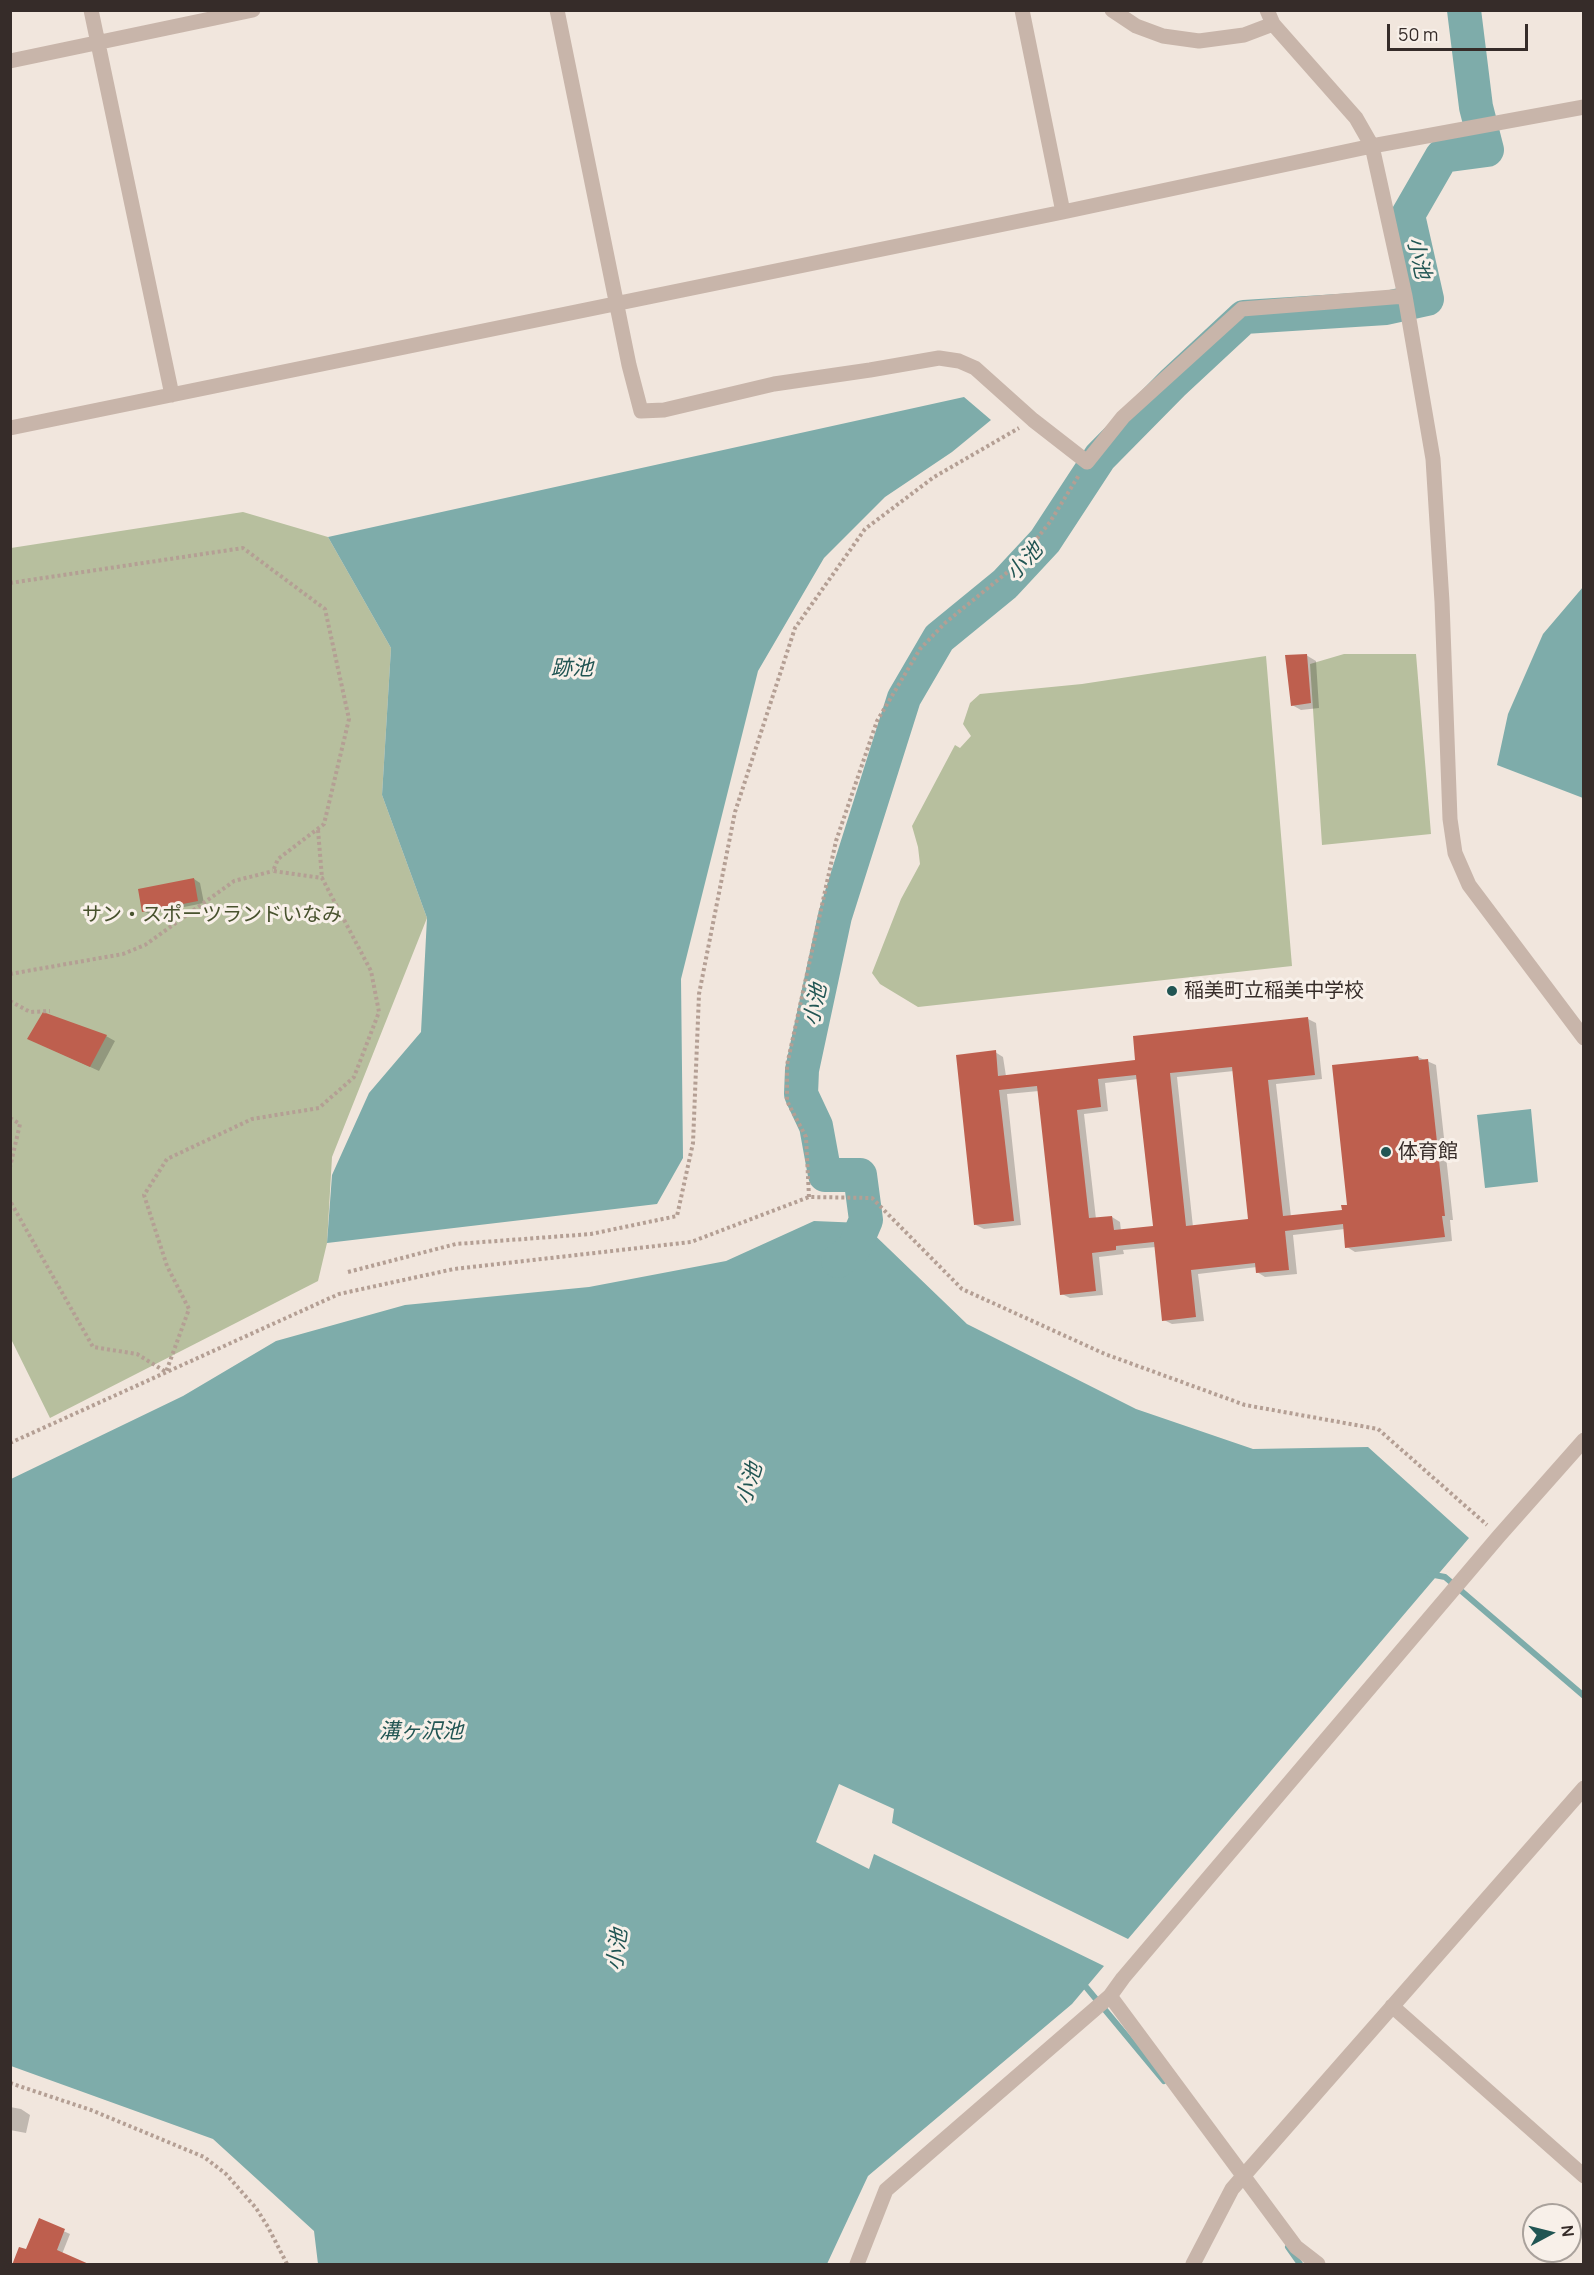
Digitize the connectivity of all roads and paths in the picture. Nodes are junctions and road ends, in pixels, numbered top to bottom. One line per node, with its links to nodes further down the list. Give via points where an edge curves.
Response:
1 (92, 10): 7 (street)
2 (253, 10): 7 (street)
3 (557, 10): 13 (street)
4 (1022, 10): 11 (street)
5 (1112, 10): 6 (street, via 1136,26 1163,36 1199,41 1244,35)
6 (1270, 17): 10 (street, via 1356,118)
7 (98, 43): 8 (street); 14 (street)
8 (10, 61)
9 (1584, 107): 10 (street)
10 (1372, 146): 11 (street); 12 (street)
11 (1063, 212): 13 (street)
12 (1405, 296): 17 (street, via 1242,309 1123,417); 25 (street, via 1433,459 1450,819 1455,853 1469,885)
13 (617, 303): 14 (street); 15 (street, via 641,411 664,410 774,384 939,358 975,368)
14 (172, 395): 16 (street)
15 (1032, 420): 17 (street); 30 (path, via 934,477 865,529 795,628 733,823 699,994 693,1143 677,1216 591,1233 456,1244)
16 (10, 428)
17 (1087, 462): 28 (path, via 1050,522 1015,566 945,623 920,649 878,721 836,842 787,1065 787,1101 806,1137)
18 (10, 583): 19 (path, via 243,548 325,609 349,719 324,824)
19 (318, 829): 20 (path, via 278,859); 21 (path)
20 (273, 871): 21 (path); 22 (path, via 234,881 145,945 123,954)
21 (322, 878): 31 (path, via 371,971 379,1012 354,1077 319,1108 252,1119 167,1159 144,1195 167,1266 189,1309)
22 (10, 974)
23 (10, 1001): 24 (path, via 30,1012)
24 (50, 1011)
25 (1584, 1038)
26 (10, 1118): 27 (path, via 20,1124)
27 (10, 1167)
28 (809, 1197): 31 (path, via 692,1242 454,1269 339,1294); 34 (path, via 872,1198 962,1289 1105,1354 1245,1404 1378,1429)
29 (10, 1201): 31 (path, via 93,1347 137,1354)
30 (348, 1272)
31 (166, 1372): 33 (path)
32 (1584, 1440): 34 (street)
33 (10, 1443)
34 (1499, 1536): 36 (street)
35 (1584, 1788): 37 (street)
36 (1110, 1996): 39 (street); 42 (street, via 886,2190)
37 (1392, 2006): 39 (street); 40 (street)
38 (10, 2083): 41 (path, via 91,2110 204,2157 226,2174 256,2208)
39 (1244, 2175): 43 (street, via 1232,2189); 44 (street, via 1296,2247)
40 (1584, 2176)
41 (286, 2265)
42 (857, 2265)
43 (1193, 2265)
44 (1318, 2265)

